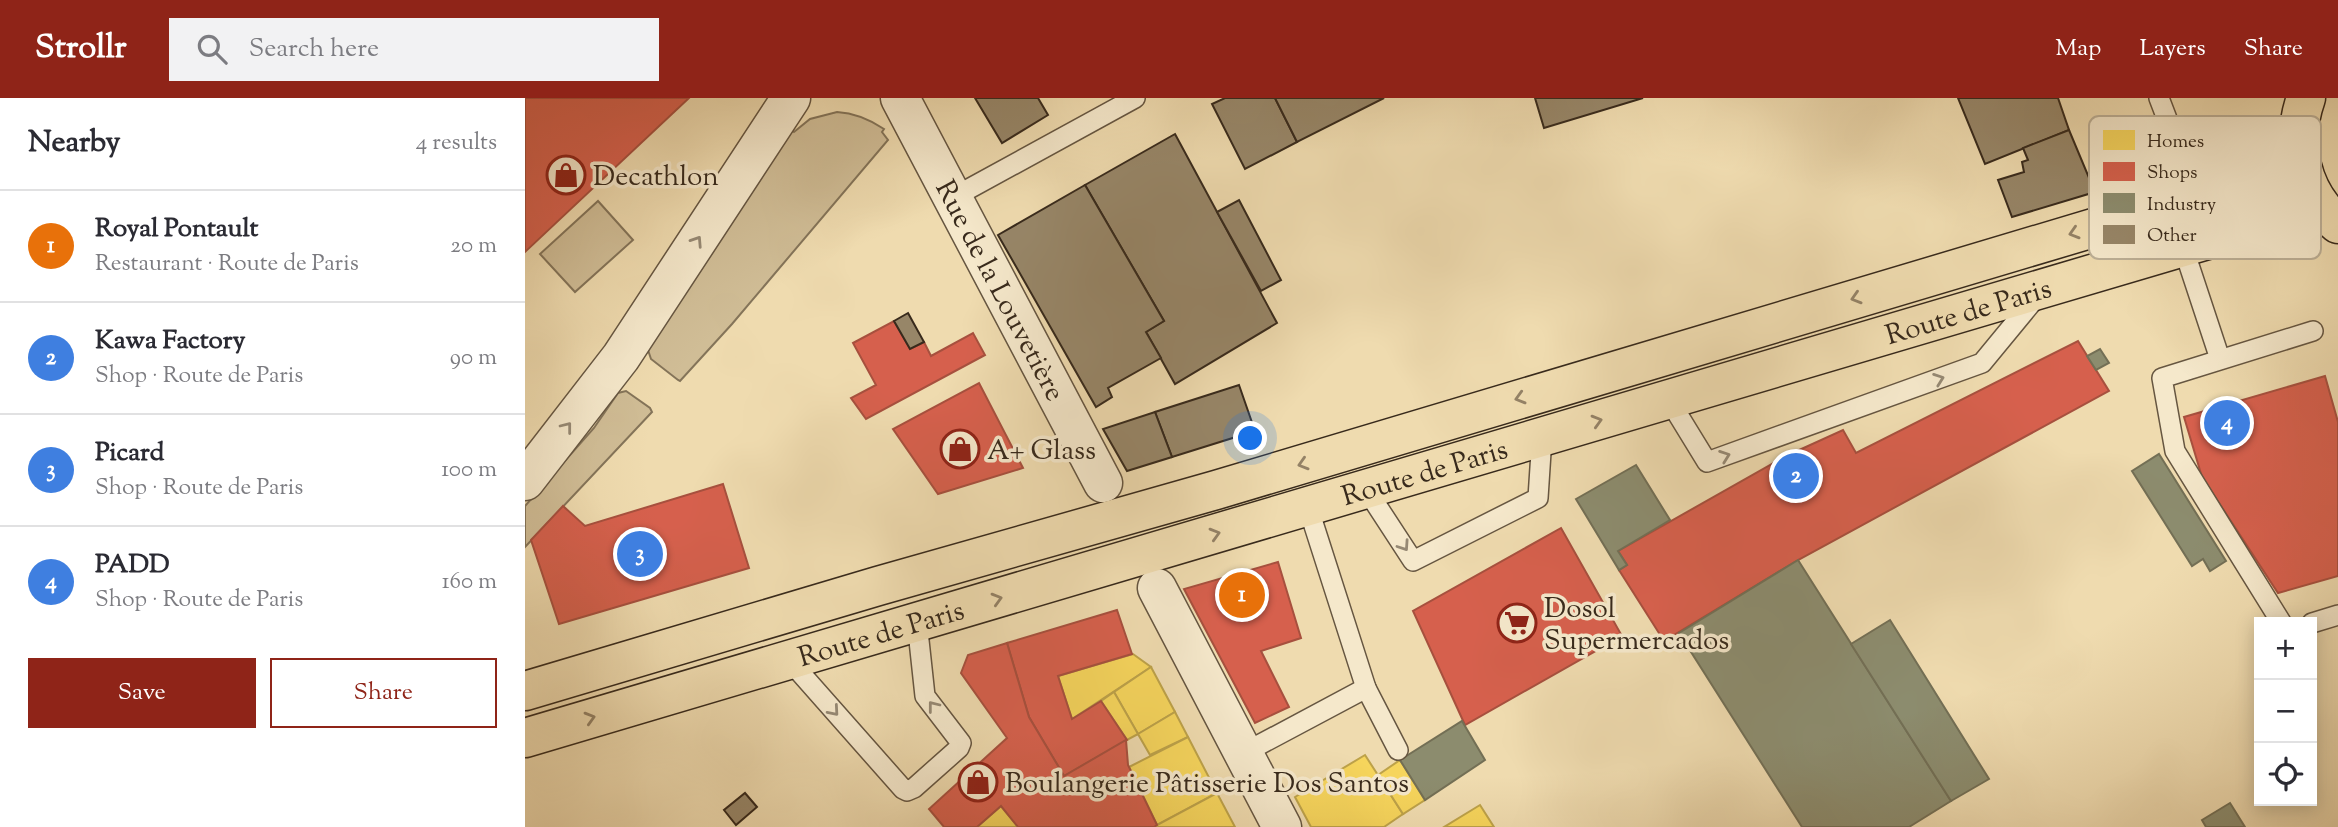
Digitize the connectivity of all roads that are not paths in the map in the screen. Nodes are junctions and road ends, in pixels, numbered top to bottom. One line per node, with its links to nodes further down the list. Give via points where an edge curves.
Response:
1 (791, 98): 19 (street, one-way to 1, via 621,357)
2 (900, 98): 8 (street, Rue de la Louvetière)
3 (1135, 98): 8 (lane)
4 (2159, 98): 6 (lane)
5 (2307, 98): 7 (main road)
6 (2166, 116)
7 (2300, 116)
8 (954, 197): 20 (street, Rue de la Louvetière)
9 (2321, 203): 10 (main road)
10 (2332, 219)
11 (2089, 229): 30 (main road, Route de Paris, one-way to 30)
12 (2142, 259): 14 (main road, Route de Paris)
13 (2187, 259): 16 (lane)
14 (2043, 288): 17 (main road, Route de Paris); 17 (lane, one-way to 14, via 1707,462 1982,363)
15 (2313, 331): 16 (lane)
16 (2221, 359): 25 (lane, via 2162,378 2175,451)
17 (1669, 400): 18 (main road, Route de Paris, one-way to 17)
18 (1542, 437): 21 (main road, Route de Paris); 21 (lane, one-way to 18, via 1413,561 1538,498)
19 (525, 481)
20 (1103, 483)
21 (1366, 489): 22 (main road, Route de Paris)
22 (1308, 507): 27 (main road, Route de Paris, one-way to 22); 29 (lane)
23 (1157, 588): 33 (street)
24 (2338, 615): 26 (lane)
25 (2278, 617)
26 (2317, 621)
27 (917, 622): 28 (main road, Route de Paris); 28 (lane, one-way to 27, via 907,791 961,744 925,696)
28 (789, 660): 31 (main road, Route de Paris, one-way to 28)
29 (1366, 688): 32 (lane); 33 (lane)
30 (525, 691)
31 (525, 737)
32 (1398, 750)
33 (1244, 753): 34 (street)
34 (1282, 827)

